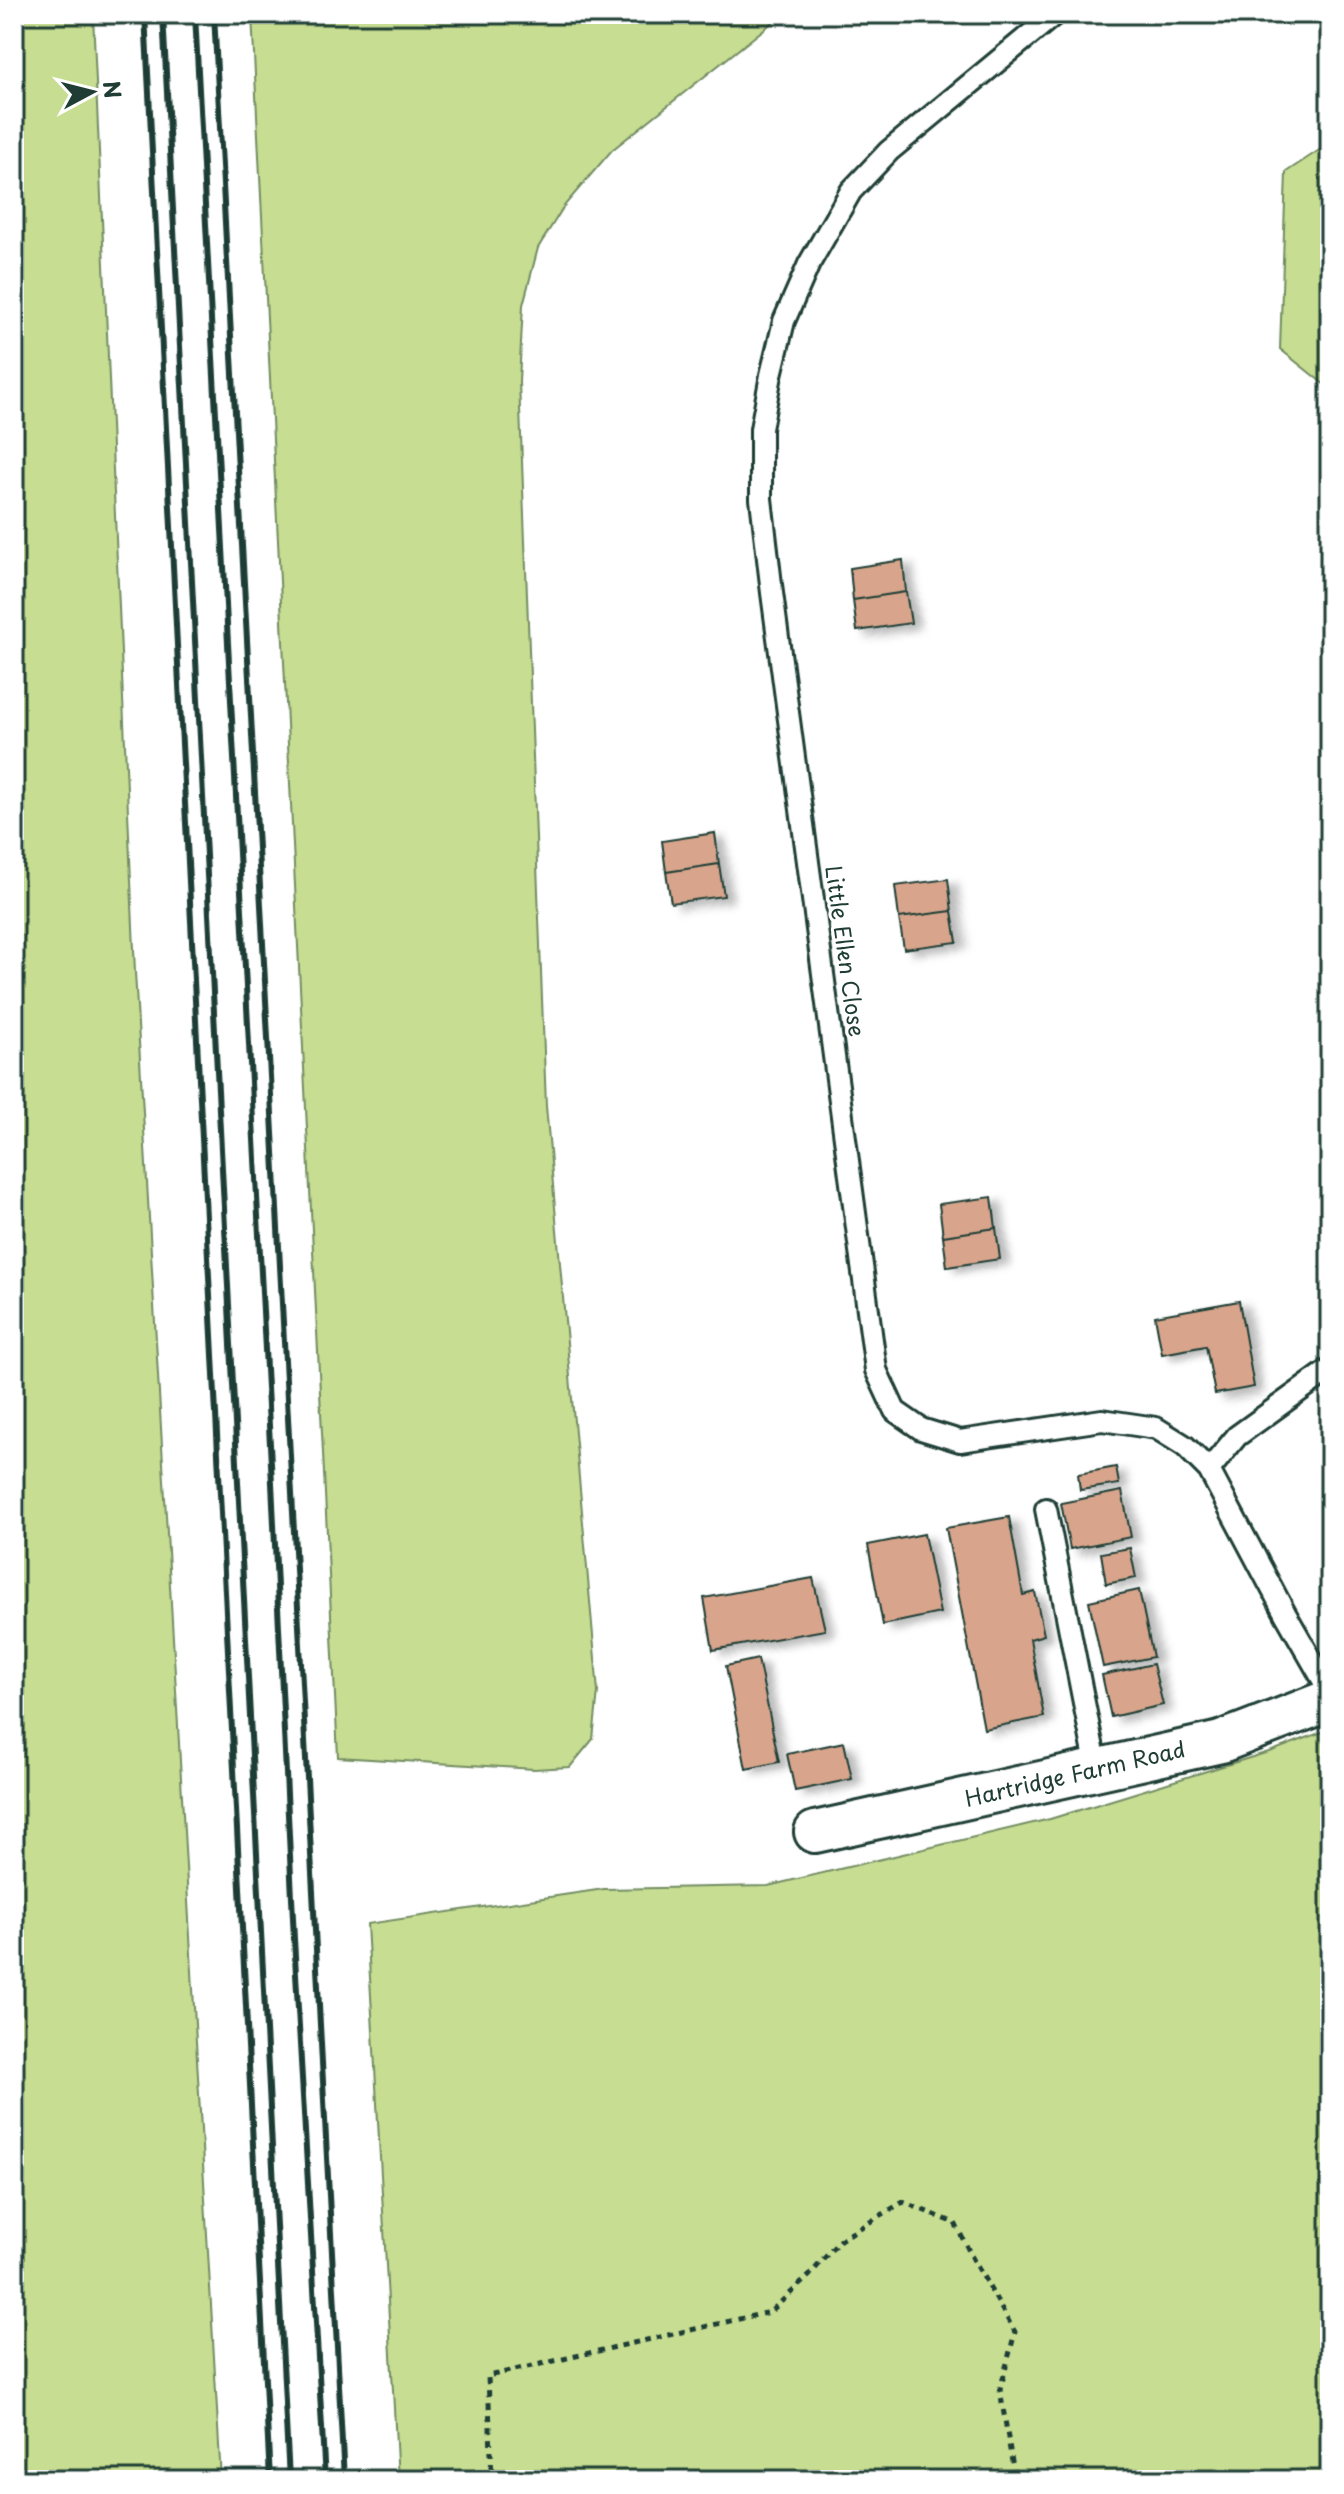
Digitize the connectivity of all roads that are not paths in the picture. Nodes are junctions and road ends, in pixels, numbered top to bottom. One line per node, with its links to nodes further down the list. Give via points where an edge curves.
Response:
1 (1055, 14): 3 (lane, Little Ellen Close, via 889,151 851,191 784,321 761,429 763,515 872,1343 876,1370 895,1411 921,1429 960,1441 1102,1420 1156,1428)
2 (1330, 1369): 3 (lane, via 1237,1436)
3 (1209, 1470): 5 (lane, Little Ellen Close)
4 (1046, 1509): 7 (lane)
5 (1330, 1692)
6 (1330, 1700): 7 (street, Hartridge Farm Road, via 1221,1742)
7 (1097, 1769): 8 (street, Hartridge Farm Road)
8 (815, 1832)

